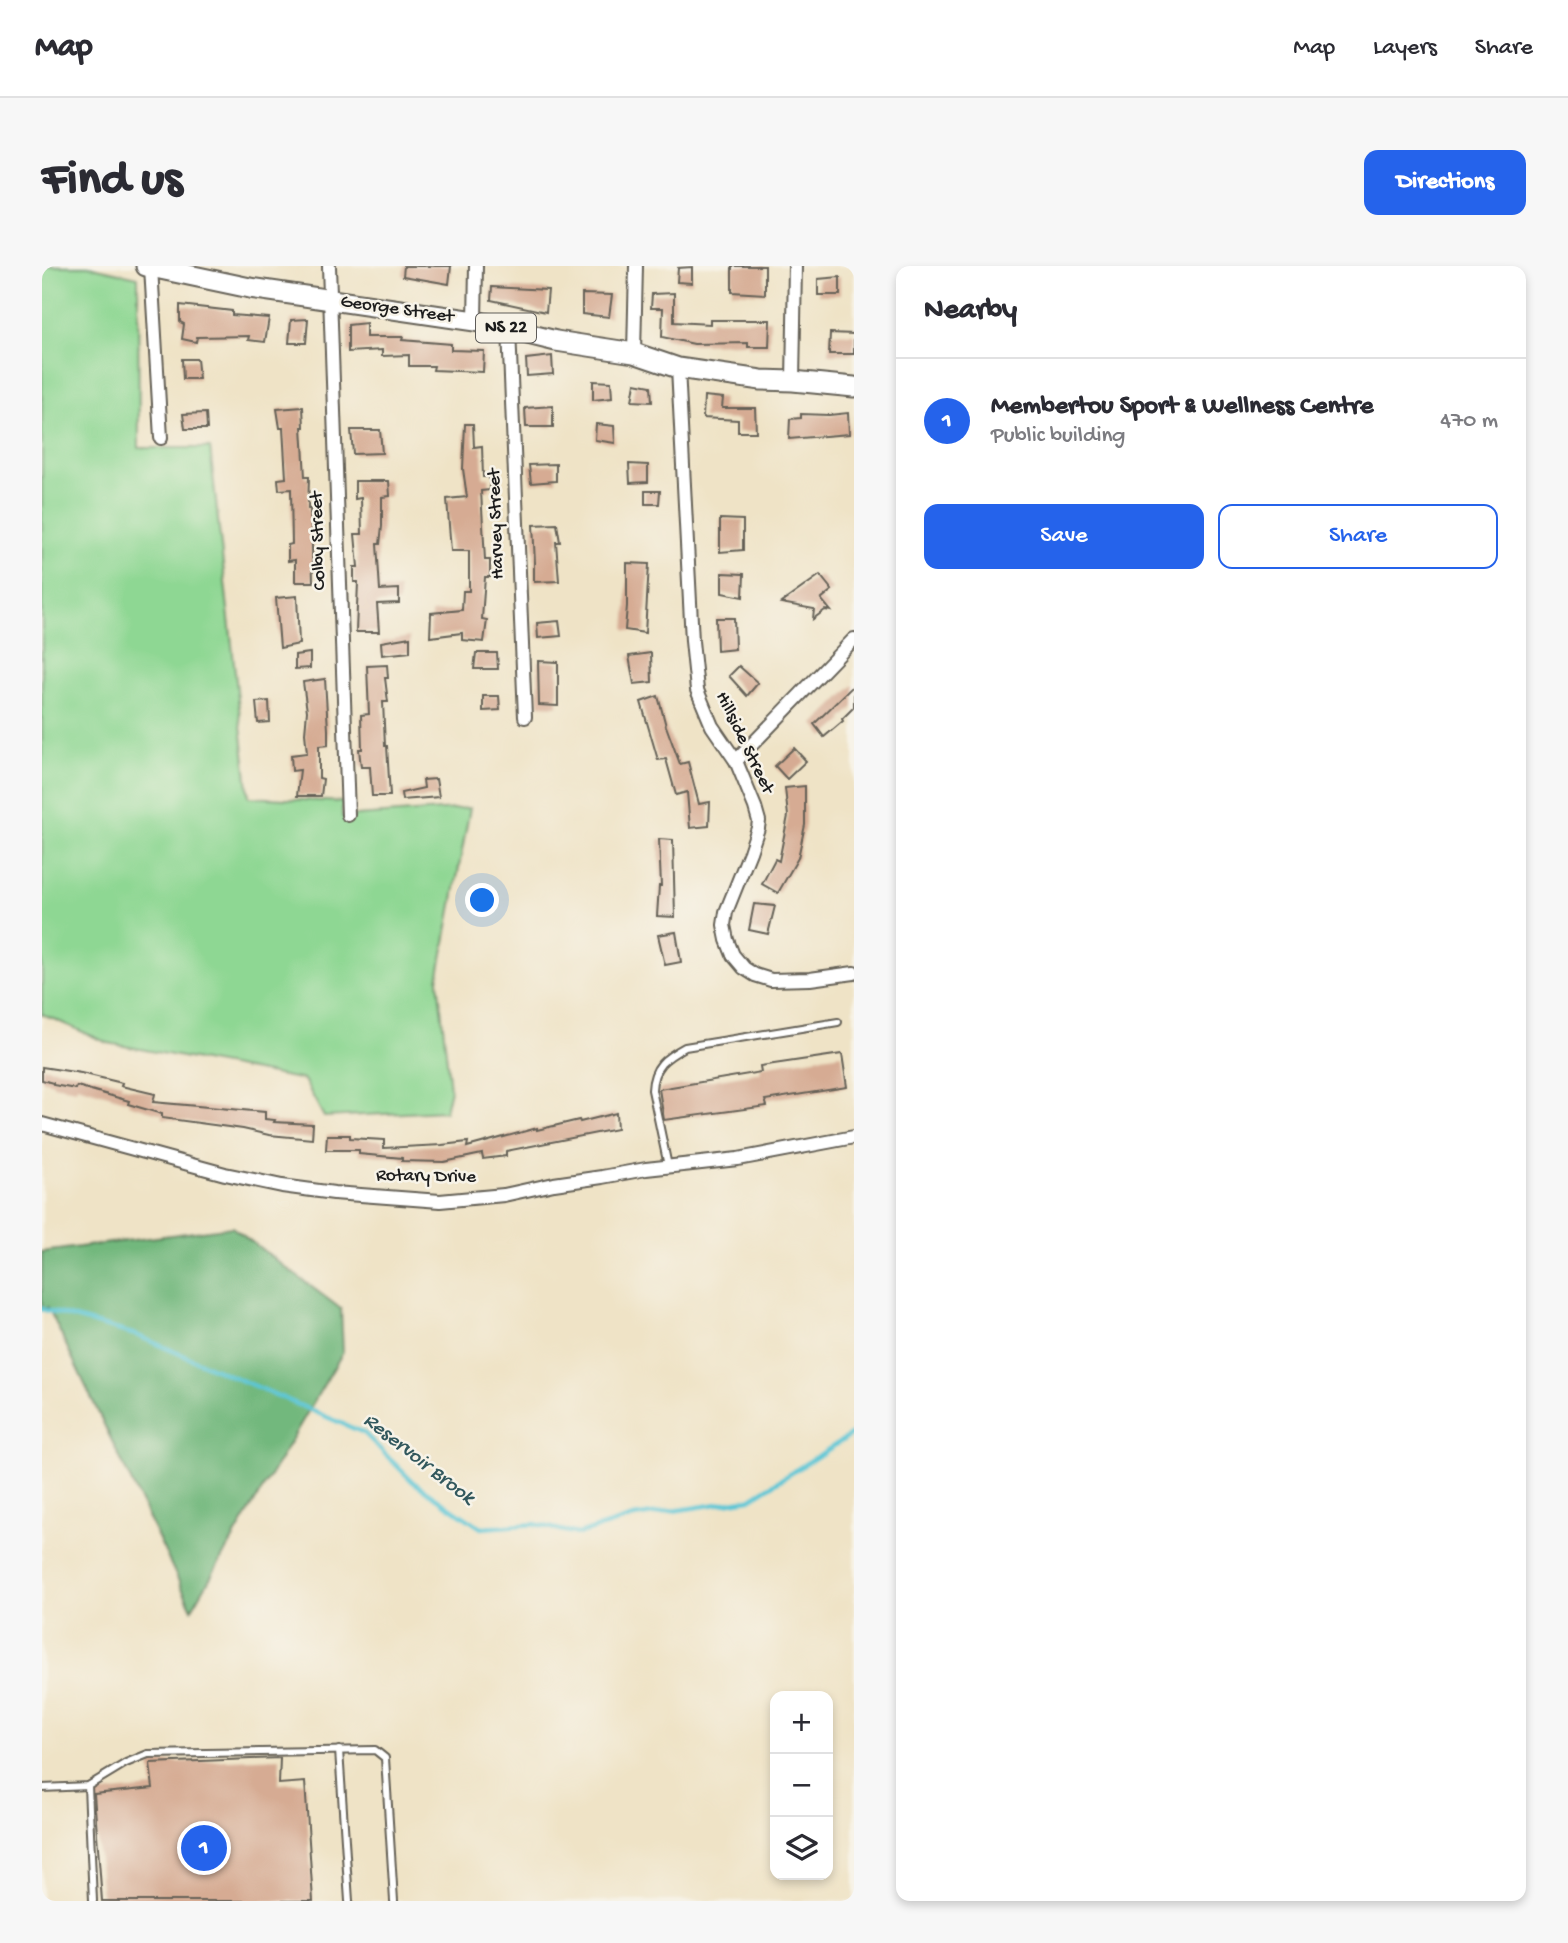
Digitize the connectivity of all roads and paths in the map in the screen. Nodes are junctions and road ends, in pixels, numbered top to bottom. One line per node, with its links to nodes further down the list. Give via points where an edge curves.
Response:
1 (330, 266): 6 (street, Colby Street)
2 (476, 266): 7 (street)
3 (636, 266): 9 (street)
4 (795, 266): 11 (street)
5 (148, 267): 6 (main road, George Street / NS 22); 13 (street)
6 (330, 301): 7 (main road, George Street / NS 22); 17 (street, Colby Street)
7 (475, 321): 8 (main road, George Street / NS 22)
8 (509, 329): 9 (main road, George Street / NS 22); 15 (street, Harvey Street)
9 (634, 354): 10 (main road, George Street / NS 22)
10 (678, 368): 11 (main road, George Street / NS 22); 16 (street, Hillside Street, via 697,690 712,726)
11 (793, 381): 12 (main road, George Street / NS 22)
12 (854, 387)
13 (161, 438)
14 (854, 639): 16 (street)
15 (525, 717)
16 (736, 761): 18 (street, Hillside Street, via 758,828 726,912 730,950 751,973 771,980)
17 (348, 815)
18 (854, 973)
19 (838, 1022): 22 (lane, via 685,1047 669,1056 652,1078)
20 (42, 1124): 22 (street, Rotary Drive, via 250,1179 409,1199 491,1197)
21 (854, 1138): 22 (street, Rotary Drive)
22 (668, 1166)
23 (339, 1750): 24 (lane, via 148,1754); 27 (lane); 28 (lane, via 375,1749 385,1758)
24 (88, 1786): 25 (lane); 26 (lane)
25 (42, 1788)
26 (93, 1901)
27 (349, 1901)
28 (394, 1901)

